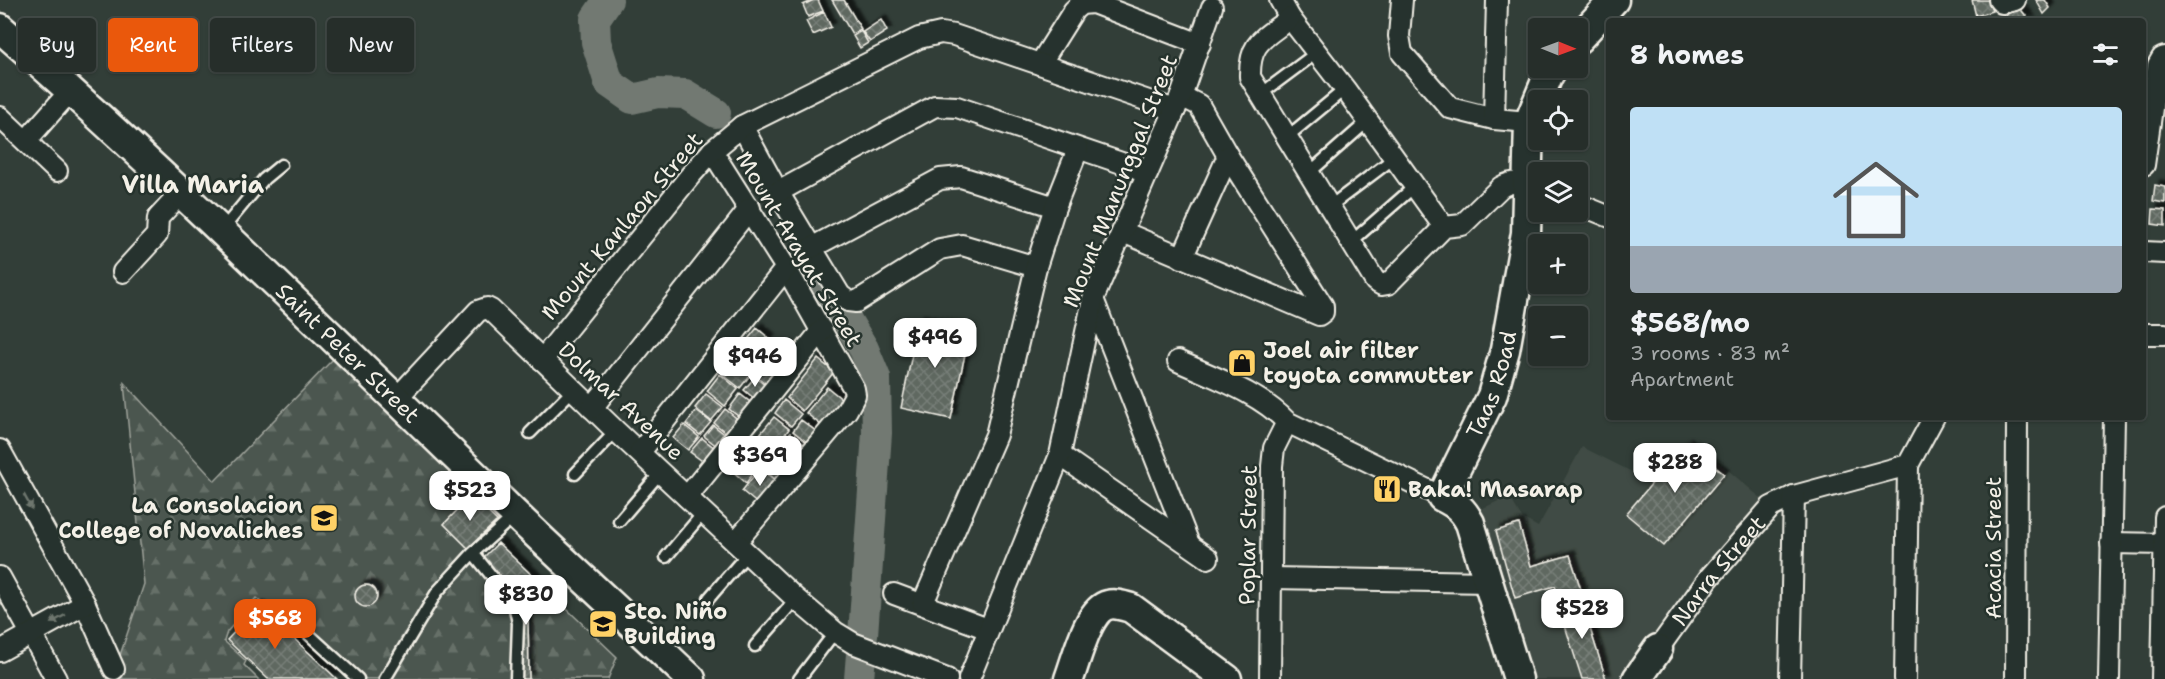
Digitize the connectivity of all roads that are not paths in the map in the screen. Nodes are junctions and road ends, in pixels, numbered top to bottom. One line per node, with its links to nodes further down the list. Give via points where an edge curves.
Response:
1 (1280, 0): 8 (street)
2 (1401, 0): 20 (street, via 1402,53 1450,108)
3 (1497, 0): 20 (street)
4 (1614, 0): 10 (street)
5 (1999, 0): 6 (street)
6 (2015, 0)
7 (1212, 7): 11 (street, Mount Manunggal Street)
8 (1290, 18): 12 (street); 17 (street, via 1255,45 1250,76)
9 (0, 28): 16 (street, Saint Peter Street)
10 (1588, 28)
11 (1200, 44): 14 (street, via 1093,3 1081,4); 18 (street, Mount Manunggal Street)
12 (1316, 53): 15 (street); 17 (lane)
13 (2165, 57): 23 (street, via 2158,65)
14 (1040, 64): 18 (street, Mount Kanlaon Street); 24 (street, Mount Kanlaon Street, via 941,33 919,38)
15 (1345, 89): 21 (street); 25 (lane)
16 (71, 90): 26 (street); 39 (street, Saint Peter Street)
17 (1261, 94): 25 (street)
18 (1178, 103): 29 (street, Mount Kanlaon Street, via 1199,105); 34 (street, Mount Manunggal Street)
19 (0, 117): 26 (street)
20 (1494, 118): 22 (street)
21 (1368, 121): 30 (street); 35 (lane)
22 (1528, 122)
23 (2158, 123): 31 (street)
24 (742, 126): 28 (street, Mount Kanlaon Street); 38 (street)
25 (1287, 137): 35 (street)
26 (26, 141): 33 (street)
27 (1078, 149): 34 (street); 38 (street, via 957,107 935,106); 40 (street)
28 (712, 151): 42 (street, Mount Arayat Street); 61 (street, Mount Kanlaon Street)
29 (1228, 156): 53 (street); 53 (street, Mount Kanlaon Street, via 1323,306 1323,312 1319,315)
30 (1394, 158): 37 (street); 41 (lane)
31 (2146, 159)
32 (281, 165): 47 (lane, via 264,179)
33 (57, 171)
34 (1148, 172): 48 (street, Mount Manunggal Street)
35 (1309, 173): 41 (street)
36 (1528, 185): 46 (street, via 1508,183 1462,225)
37 (1415, 186): 46 (street); 49 (lane)
38 (778, 192): 50 (street)
39 (181, 193): 47 (street, Saint Peter Street); 56 (street, via 158,219 157,235)
40 (1055, 207): 50 (street, via 961,177 940,179); 54 (street)
41 (1329, 207): 49 (street)
42 (750, 208): 55 (street, Mount Arayat Street); 65 (street)
43 (1588, 208): 44 (street)
44 (1606, 215)
45 (1528, 221): 78 (street, Taas Road, via 1505,350 1492,396)
46 (1444, 227): 49 (street, via 1388,284 1382,285 1375,281)
47 (222, 230): 64 (street, Saint Peter Street)
48 (1123, 232): 53 (street); 57 (street, Mount Manunggal Street)
49 (1351, 242)
50 (811, 248): 54 (street, via 840,295 856,302 940,249 962,245)
51 (2146, 252): 52 (street)
52 (2165, 253)
53 (1182, 258)
54 (1036, 267): 98 (street, via 996,435)
55 (786, 268): 58 (street, Mount Arayat Street); 73 (street)
56 (123, 272)
57 (1093, 299): 74 (street, Mount Manunggal Street); 86 (street)
58 (822, 330): 80 (street); 88 (street, Mount Arayat Street, via 855,395)
59 (2146, 334): 60 (street)
60 (2165, 334)
61 (542, 360): 63 (street, Dolmar Avenue); 64 (street, Dolmar Avenue, via 495,313 482,309)
62 (1178, 361): 69 (street, via 1249,394)
63 (573, 390): 65 (street, Dolmar Avenue); 71 (lane)
64 (396, 399): 82 (street, Saint Peter Street)
65 (592, 408): 70 (street, Dolmar Avenue)
66 (1932, 420): 75 (street)
67 (2017, 420): 124 (street, Acacia Street)
68 (2114, 420): 85 (street)
69 (1287, 422): 78 (street); 93 (street, Poplar Street, via 1274,448 1272,466)
70 (616, 431): 73 (street, Dolmar Avenue); 77 (lane)
71 (530, 433)
72 (0, 450): 99 (street, one-way to 99)
73 (640, 452): 76 (street, Dolmar Avenue)
74 (1060, 454): 86 (street); 101 (street, Mount Manunggal Street)
75 (1908, 465): 79 (street, Narra Street); 123 (street)
76 (661, 472): 80 (street, Dolmar Avenue); 84 (lane)
77 (575, 474)
78 (1442, 496): 94 (street, via 1464,511)
79 (1794, 496): 105 (street, Narra Street, via 1771,507 1709,578); 122 (street)
80 (687, 497): 81 (street, Dolmar Avenue)
81 (704, 512): 88 (street, Dolmar Avenue); 90 (lane)
82 (516, 515): 89 (lane); 113 (street, Saint Peter Street)
83 (2165, 517): 87 (street)
84 (619, 521)
85 (2111, 543): 87 (street); 125 (street)
86 (1189, 544): 91 (street)
87 (2165, 544): 126 (street)
88 (742, 548): 96 (lane); 97 (street, Dolmar Avenue)
89 (473, 553): 111 (lane, via 437,592); 112 (lane, via 514,604 518,623)
90 (666, 557)
91 (1208, 558)
92 (0, 577): 103 (street)
93 (1272, 578): 94 (street); 118 (street, Poplar Street)
94 (1488, 582): 119 (street)
95 (894, 594): 98 (street)
96 (709, 598)
97 (796, 599): 102 (street, Dolmar Avenue); 104 (lane)
98 (923, 603): 101 (street)
99 (85, 604): 103 (street, one-way to 103); 107 (street)
100 (292, 619): 110 (lane)
101 (988, 629): 116 (street, Mount Manunggal Street)
102 (835, 632): 114 (lane); 115 (street, Dolmar Avenue, via 853,643)
103 (31, 634): 106 (street); 109 (street)
104 (754, 646)
105 (1658, 650): 120 (street, Narra Street); 121 (street)
106 (0, 651)
107 (114, 669)
108 (1076, 675): 117 (street, via 1090,621 1096,611 1118,605 1131,608)
109 (56, 679)
110 (358, 679)
111 (385, 679)
112 (516, 679)
113 (691, 679)
114 (799, 679)
115 (947, 679)
116 (969, 679)
117 (1227, 679)
118 (1270, 679)
119 (1518, 679)
120 (1636, 679)
121 (1660, 679)
122 (1790, 679)
123 (1905, 679)
124 (2016, 679)
125 (2109, 679)
126 (2162, 679)

